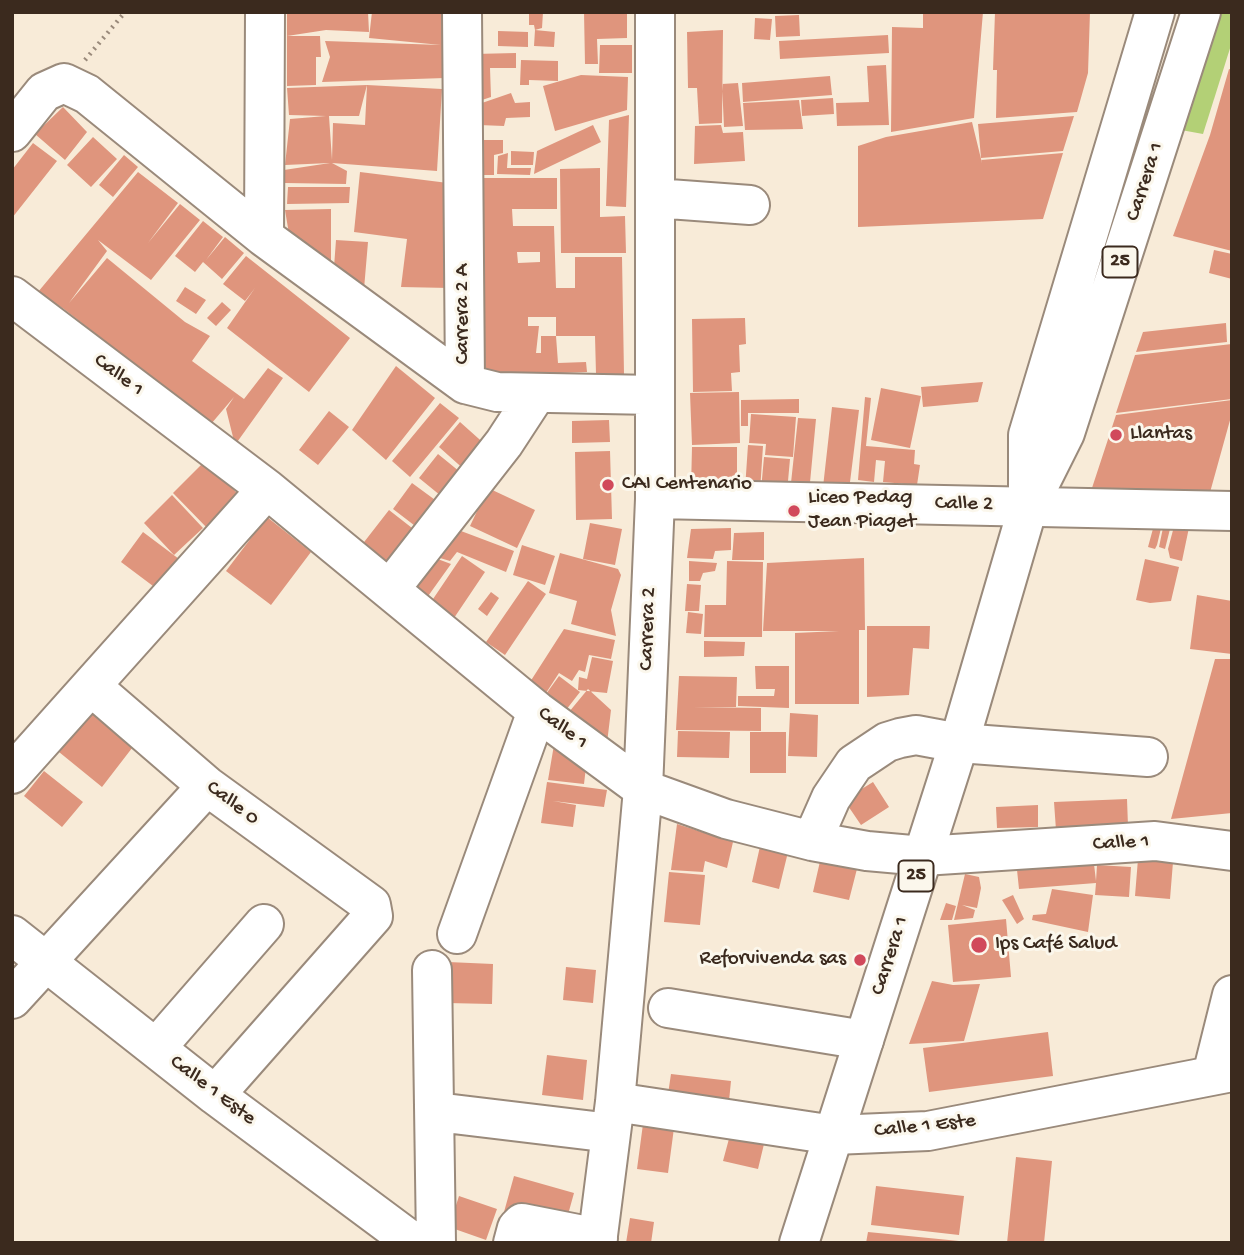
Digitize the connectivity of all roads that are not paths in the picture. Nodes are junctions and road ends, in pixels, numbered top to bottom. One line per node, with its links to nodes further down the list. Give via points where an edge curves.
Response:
1 (265, 12): 9 (street)
2 (462, 12): 11 (street, Carrera 2 A)
3 (655, 12): 7 (street, Carrera 2)
4 (1155, 12): 16 (street, Carrera 1 / 25, via 1028,435)
5 (1201, 12): 16 (street, Carrera 1 / 25, via 1065,433)
6 (12, 132): 9 (street, via 44,92 64,83 87,94)
7 (655, 198): 8 (street); 13 (street, Carrera 2)
8 (750, 205)
9 (264, 237): 11 (street)
10 (12, 296): 14 (street, Calle 1)
11 (465, 384): 12 (street, Carrera 2 A)
12 (536, 394): 13 (street, Carrera 2 A); 18 (street, via 504,443)
13 (655, 395): 15 (street, Carrera 2)
14 (268, 489): 18 (street, Calle 1); 19 (street)
15 (655, 499): 16 (street, Calle 2); 25 (street, Carrera 2)
16 (1028, 506): 17 (street, Calle 2); 21 (street, Carrera 1 / 25)
17 (1232, 511)
18 (390, 589): 20 (street, Calle 1)
19 (91, 686): 23 (street); 24 (street, Calle 0)
20 (537, 710): 25 (street, Calle 1); 30 (street)
21 (959, 743): 22 (street); 26 (street, via 916,736 887,742 841,781); 28 (street, Carrera 1 / 25)
22 (1148, 758)
23 (12, 774)
24 (207, 786): 32 (street); 40 (street, Calle 0, via 371,905 373,916)
25 (643, 789): 26 (street, Calle 1, via 726,820); 42 (street, Carrera 2)
26 (812, 841): 28 (street, Calle 1)
27 (1232, 851): 28 (street, Calle 1, via 1155,841)
28 (923, 856): 37 (street, Carrera 1 / 25)
29 (264, 924): 38 (street)
30 (457, 934)
31 (12, 935): 32 (street, Calle 1 Este)
32 (47, 962): 35 (street); 38 (street, Calle 1 Este)
33 (432, 970): 46 (street)
34 (1232, 995): 39 (street)
35 (12, 999)
36 (668, 1008): 37 (street)
37 (864, 1040): 43 (street, Carrera 1 / 25)
38 (156, 1048): 40 (street, Calle 1 Este)
39 (1222, 1074): 43 (street, Calle 1 Este, via 928,1131)
40 (215, 1095): 45 (street, Calle 1 Este)
41 (453, 1114): 42 (street, Calle 1 Este)
42 (613, 1117): 43 (street, Calle 1 Este); 44 (street, Carrera 2)
43 (834, 1135): 48 (street, Carrera 1 / 25)
44 (597, 1240): 47 (street, via 522,1223)
45 (414, 1243)
46 (436, 1243)
47 (513, 1243)
48 (799, 1243)

